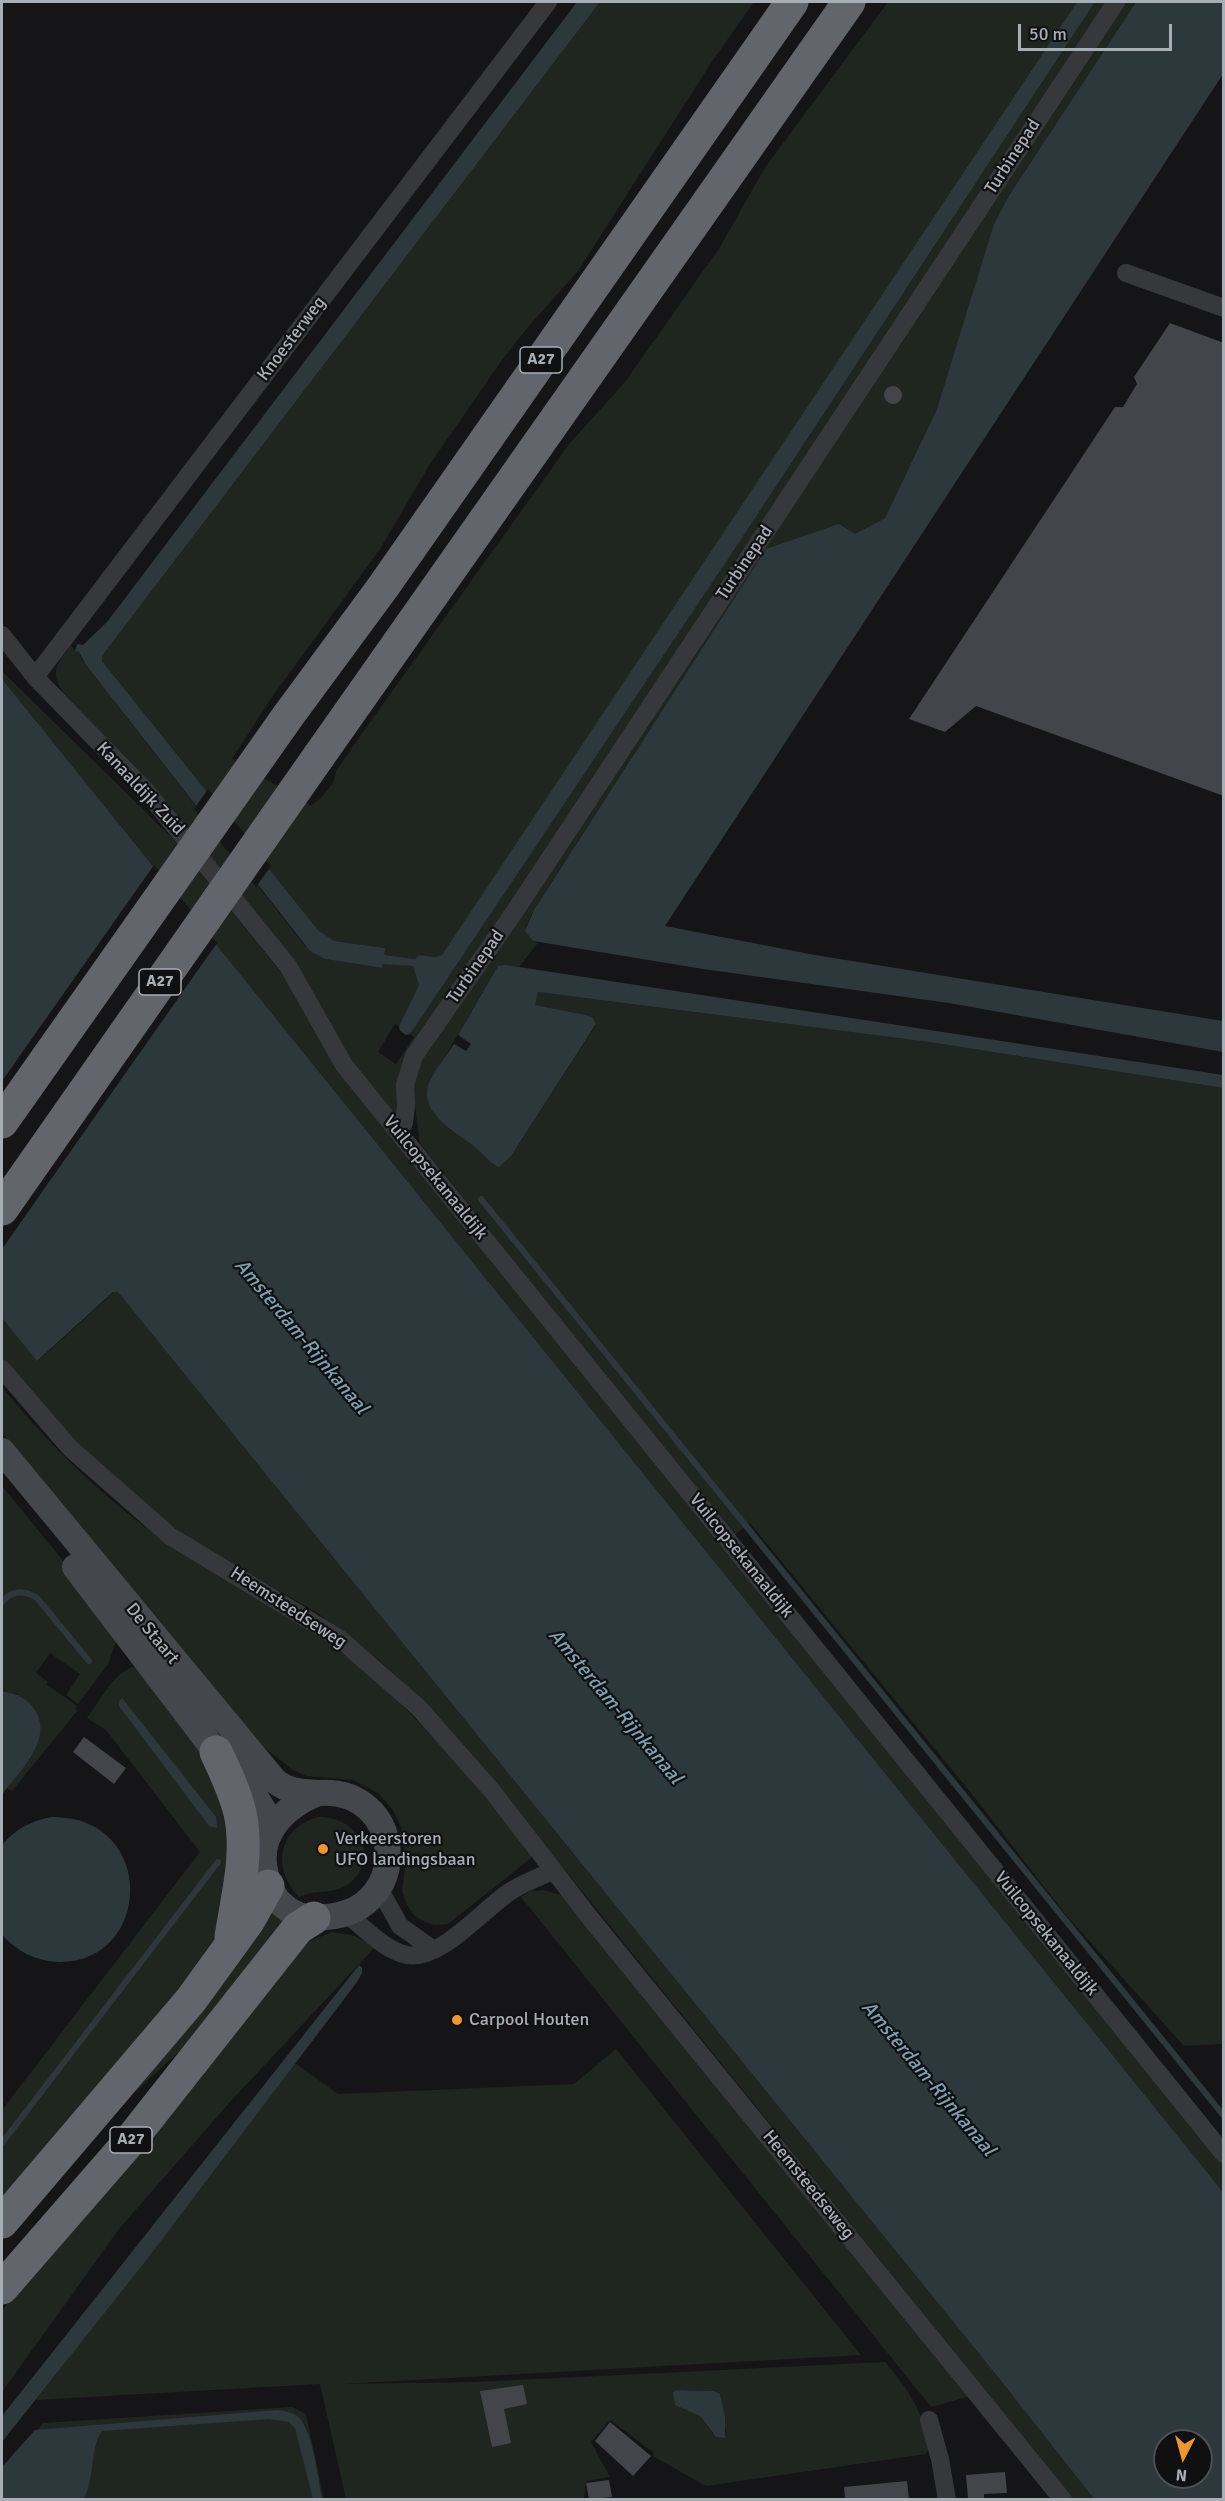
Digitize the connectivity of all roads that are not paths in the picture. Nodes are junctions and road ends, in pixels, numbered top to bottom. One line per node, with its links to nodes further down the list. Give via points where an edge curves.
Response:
1 (548, 2): 8 (street, Knoesterweg)
2 (792, 2): 10 (highway, A27, bridge)
3 (849, 2): 12 (highway, A27, bridge)
4 (1116, 2): 11 (street, Turbinepad, via 521,901 414,1056 405,1085 404,1123)
5 (1126, 273): 6 (street)
6 (1224, 308)
7 (2, 635): 8 (street, Kanaaldijk Zuid)
8 (35, 677): 9 (street, Kanaaldijk Zuid, via 146,791)
9 (273, 948): 11 (street, Vuilcopsekanaaldijk, via 303,990 344,1065)
10 (2, 1122)
11 (398, 1131): 26 (street, Vuilcopsekanaaldijk)
12 (2, 1209)
13 (2, 1370): 19 (street, Heemsteedseweg, via 70,1448 170,1536 340,1639 419,1708 492,1791)
14 (2, 1451): 17 (main road, De Staart, via 275,1781 295,1792)
15 (2, 1476): 16 (main road, De Staart)
16 (216, 1752): 18 (main road, De Staart, via 240,1772); 24 (highway, via 240,1813 243,1851)
17 (318, 1792): 18 (main road, via 290,1807); 21 (main road, via 354,1798 378,1820 389,1848 386,1876)
18 (273, 1825): 20 (main road, via 263,1854)
19 (553, 1870): 25 (street, via 510,1891); 31 (street, Heemsteedseweg)
20 (268, 1886): 23 (main road, via 281,1905 300,1916); 24 (highway, A27)
21 (379, 1888): 22 (main road); 25 (street, via 400,1926)
22 (346, 1914): 23 (main road); 25 (street, via 388,1947 409,1955)
23 (314, 1918): 28 (highway, A27, via 298,1928 129,2142)
24 (229, 1947): 27 (highway, A27, via 190,2000)
25 (434, 1950)
26 (1224, 2154)
27 (2, 2222)
28 (2, 2288)
29 (929, 2420): 30 (street)
30 (946, 2499)
31 (1064, 2499)

